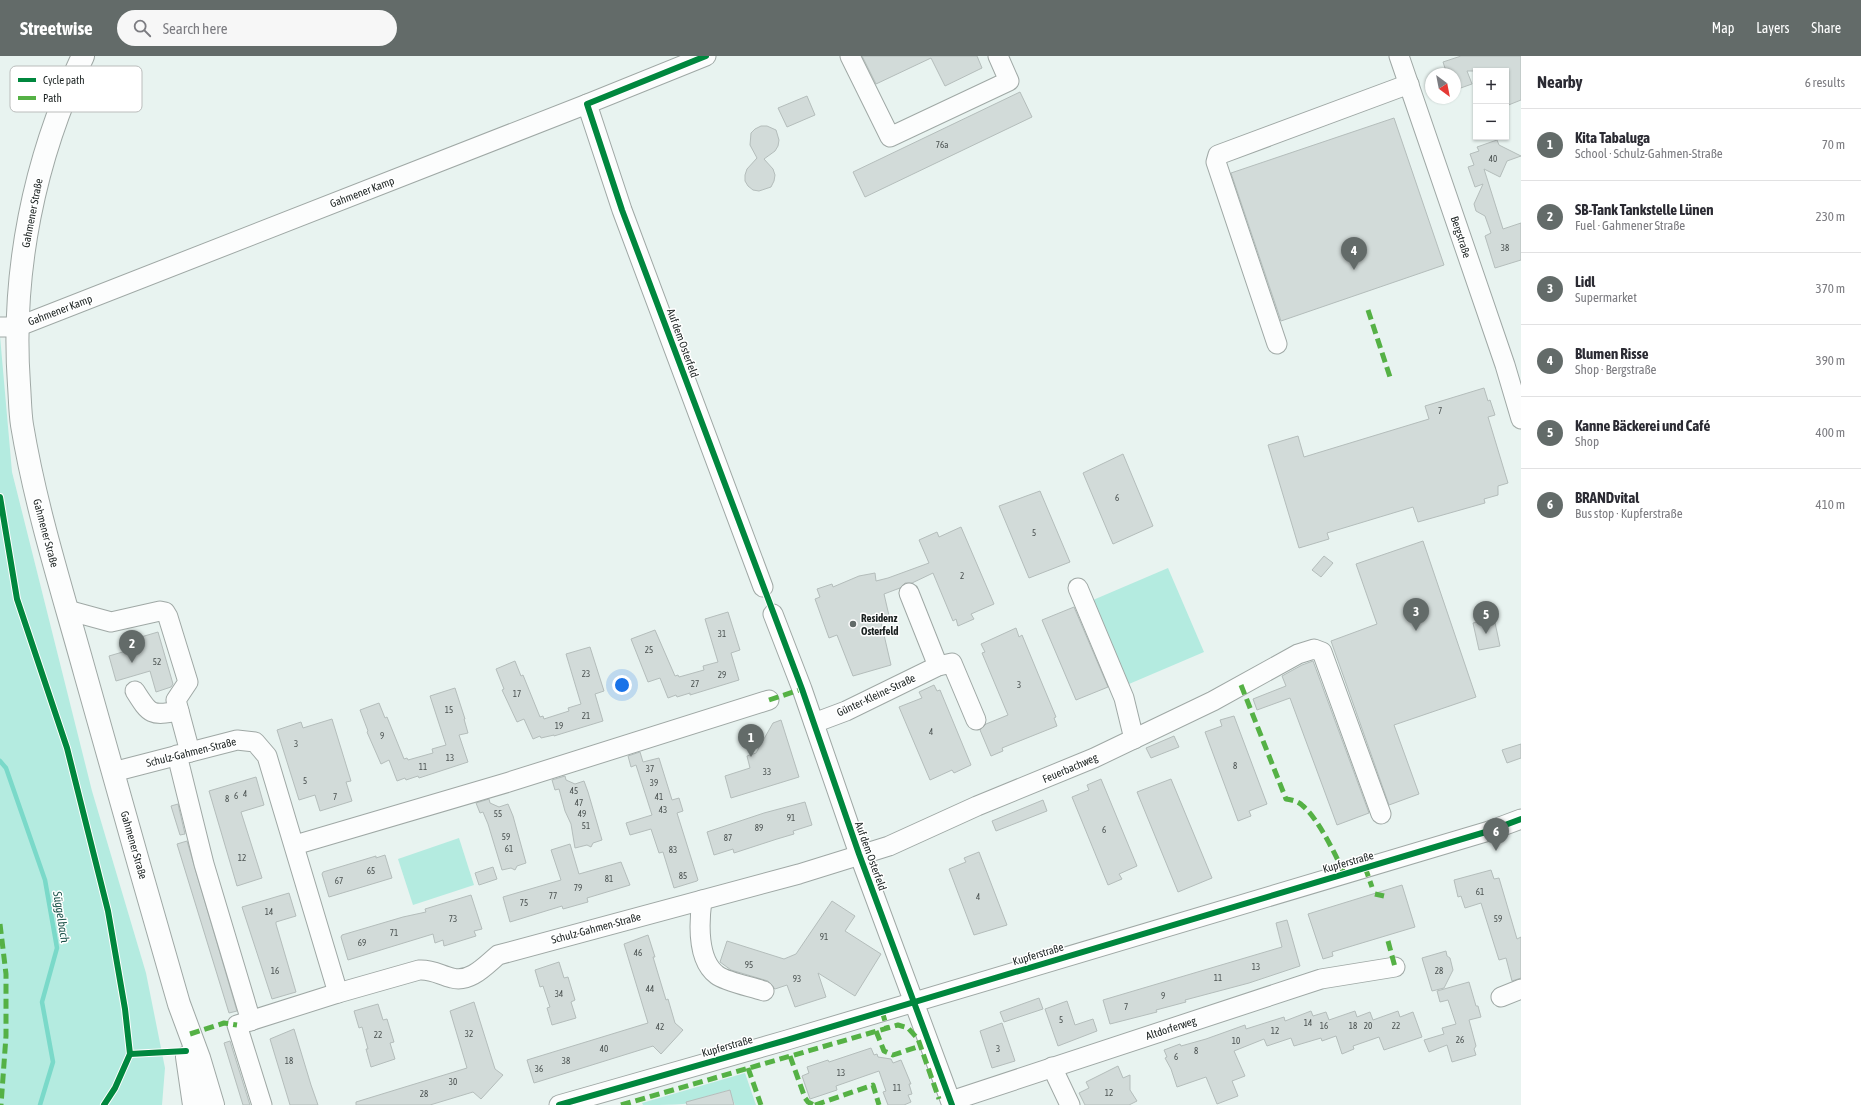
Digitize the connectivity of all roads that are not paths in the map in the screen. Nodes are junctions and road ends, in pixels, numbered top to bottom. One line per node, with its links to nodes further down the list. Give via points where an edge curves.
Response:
1 (84, 56): 6 (main road, Gahmener Straße)
2 (706, 56): 8 (street, Gahmener Kamp)
3 (850, 56): 4 (street, via 890,137 1009,81)
4 (998, 56)
5 (1399, 56): 7 (street, Bergstraße)
6 (79, 66)
7 (1409, 84): 11 (street, via 1218,155 1216,162); 12 (street, Bergstraße)
8 (587, 104): 10 (street, Gahmener Kamp); 13 (street, Auf dem Osterfeld, via 625,217)
9 (59, 112): 10 (main road, Gahmener Straße, via 34,194)
10 (8, 327): 16 (main road, Gahmener Straße, via 31,474 43,528)
11 (1277, 344)
12 (1521, 419)
13 (763, 587)
14 (1078, 588): 24 (street, via 1124,698)
15 (909, 593): 18 (street)
16 (67, 610): 21 (street, via 111,622 164,612 168,617 188,682 176,700); 26 (main road, Gahmener Straße)
17 (773, 614): 23 (street, Auf dem Osterfeld)
18 (938, 666): 22 (street, via 952,663); 23 (street, Günter-Kleine-Straße, via 846,711)
19 (135, 691): 21 (street, via 151,712 158,715)
20 (769, 700): 29 (street, via 509,782)
21 (179, 711): 25 (street)
22 (976, 720)
23 (814, 723): 30 (street, Auf dem Osterfeld)
24 (1134, 739): 27 (street, Feuerbachweg, via 1214,701 1298,654 1314,649 1322,652); 30 (street, Feuerbachweg, via 889,846)
25 (184, 754): 26 (street, Schulz-Gahmen-Straße); 29 (street, Schulz-Gahmen-Straße, via 237,740 256,742 267,756); 38 (street, via 204,864)
26 (113, 772): 40 (main road, Gahmener Straße, via 179,1004)
27 (1381, 814)
28 (1521, 819): 37 (street, Kupferstraße, via 1475,835)
29 (295, 845): 35 (street, Schulz-Gahmen-Straße)
30 (859, 854): 31 (street, Schulz-Gahmen-Straße, via 799,874); 37 (street, Auf dem Osterfeld)
31 (702, 900): 34 (street, via 700,938 710,967 718,976); 35 (street, Schulz-Gahmen-Straße, via 498,955 466,978 453,978 428,969 419,970)
32 (1395, 967): 39 (street, Altdorferweg, via 1321,980)
33 (1521, 989): 36 (street)
34 (764, 991)
35 (338, 993): 38 (street, Schulz-Gahmen-Straße)
36 (1501, 997)
37 (915, 1001): 41 (street, Auf dem Osterfeld); 43 (street, Kupferstraße)
38 (251, 1021): 42 (street, via 238,1025)
39 (1052, 1067): 41 (street, Altdorferweg); 44 (street)
40 (198, 1103)
41 (952, 1103)
42 (262, 1105)
43 (559, 1105)
44 (1070, 1105)

